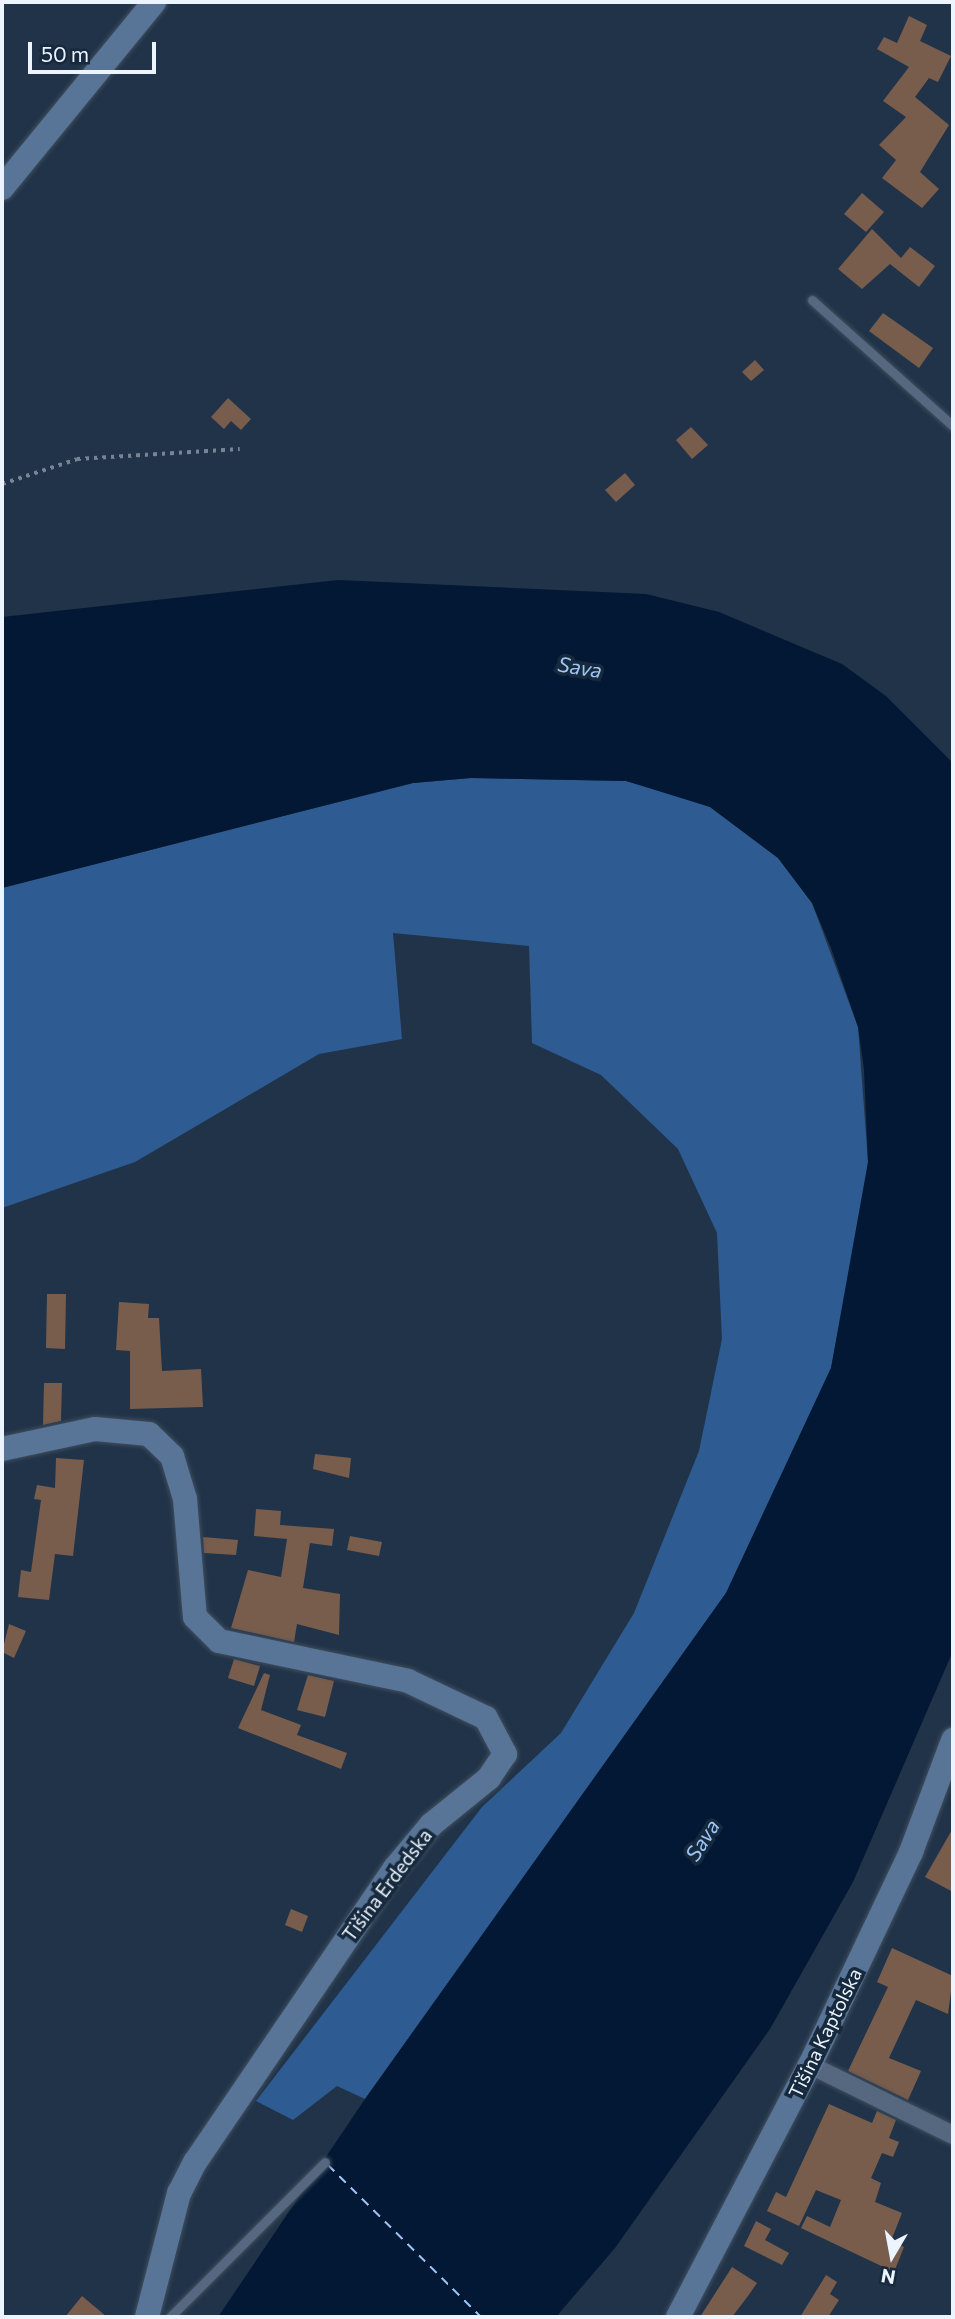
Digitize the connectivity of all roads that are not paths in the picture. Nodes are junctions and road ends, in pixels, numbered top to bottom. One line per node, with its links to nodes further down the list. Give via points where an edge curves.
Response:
1 (154, 2): 2 (main road)
2 (2, 188)
3 (813, 300): 4 (lane)
4 (953, 426)
5 (2, 1449): 10 (main road, Tišina Erdedska, via 94,1429 149,1434 172,1456 185,1499 195,1617 219,1641 408,1681 486,1718 505,1754 489,1778 431,1825 395,1868 195,2162 179,2193)
6 (953, 1740): 7 (main road, Tišina Kaptolska, via 911,1852)
7 (810, 2066): 8 (street); 12 (main road, Tišina Kaptolska)
8 (953, 2135)
9 (325, 2162): 11 (lane)
10 (147, 2317)
11 (170, 2317)
12 (678, 2317)

